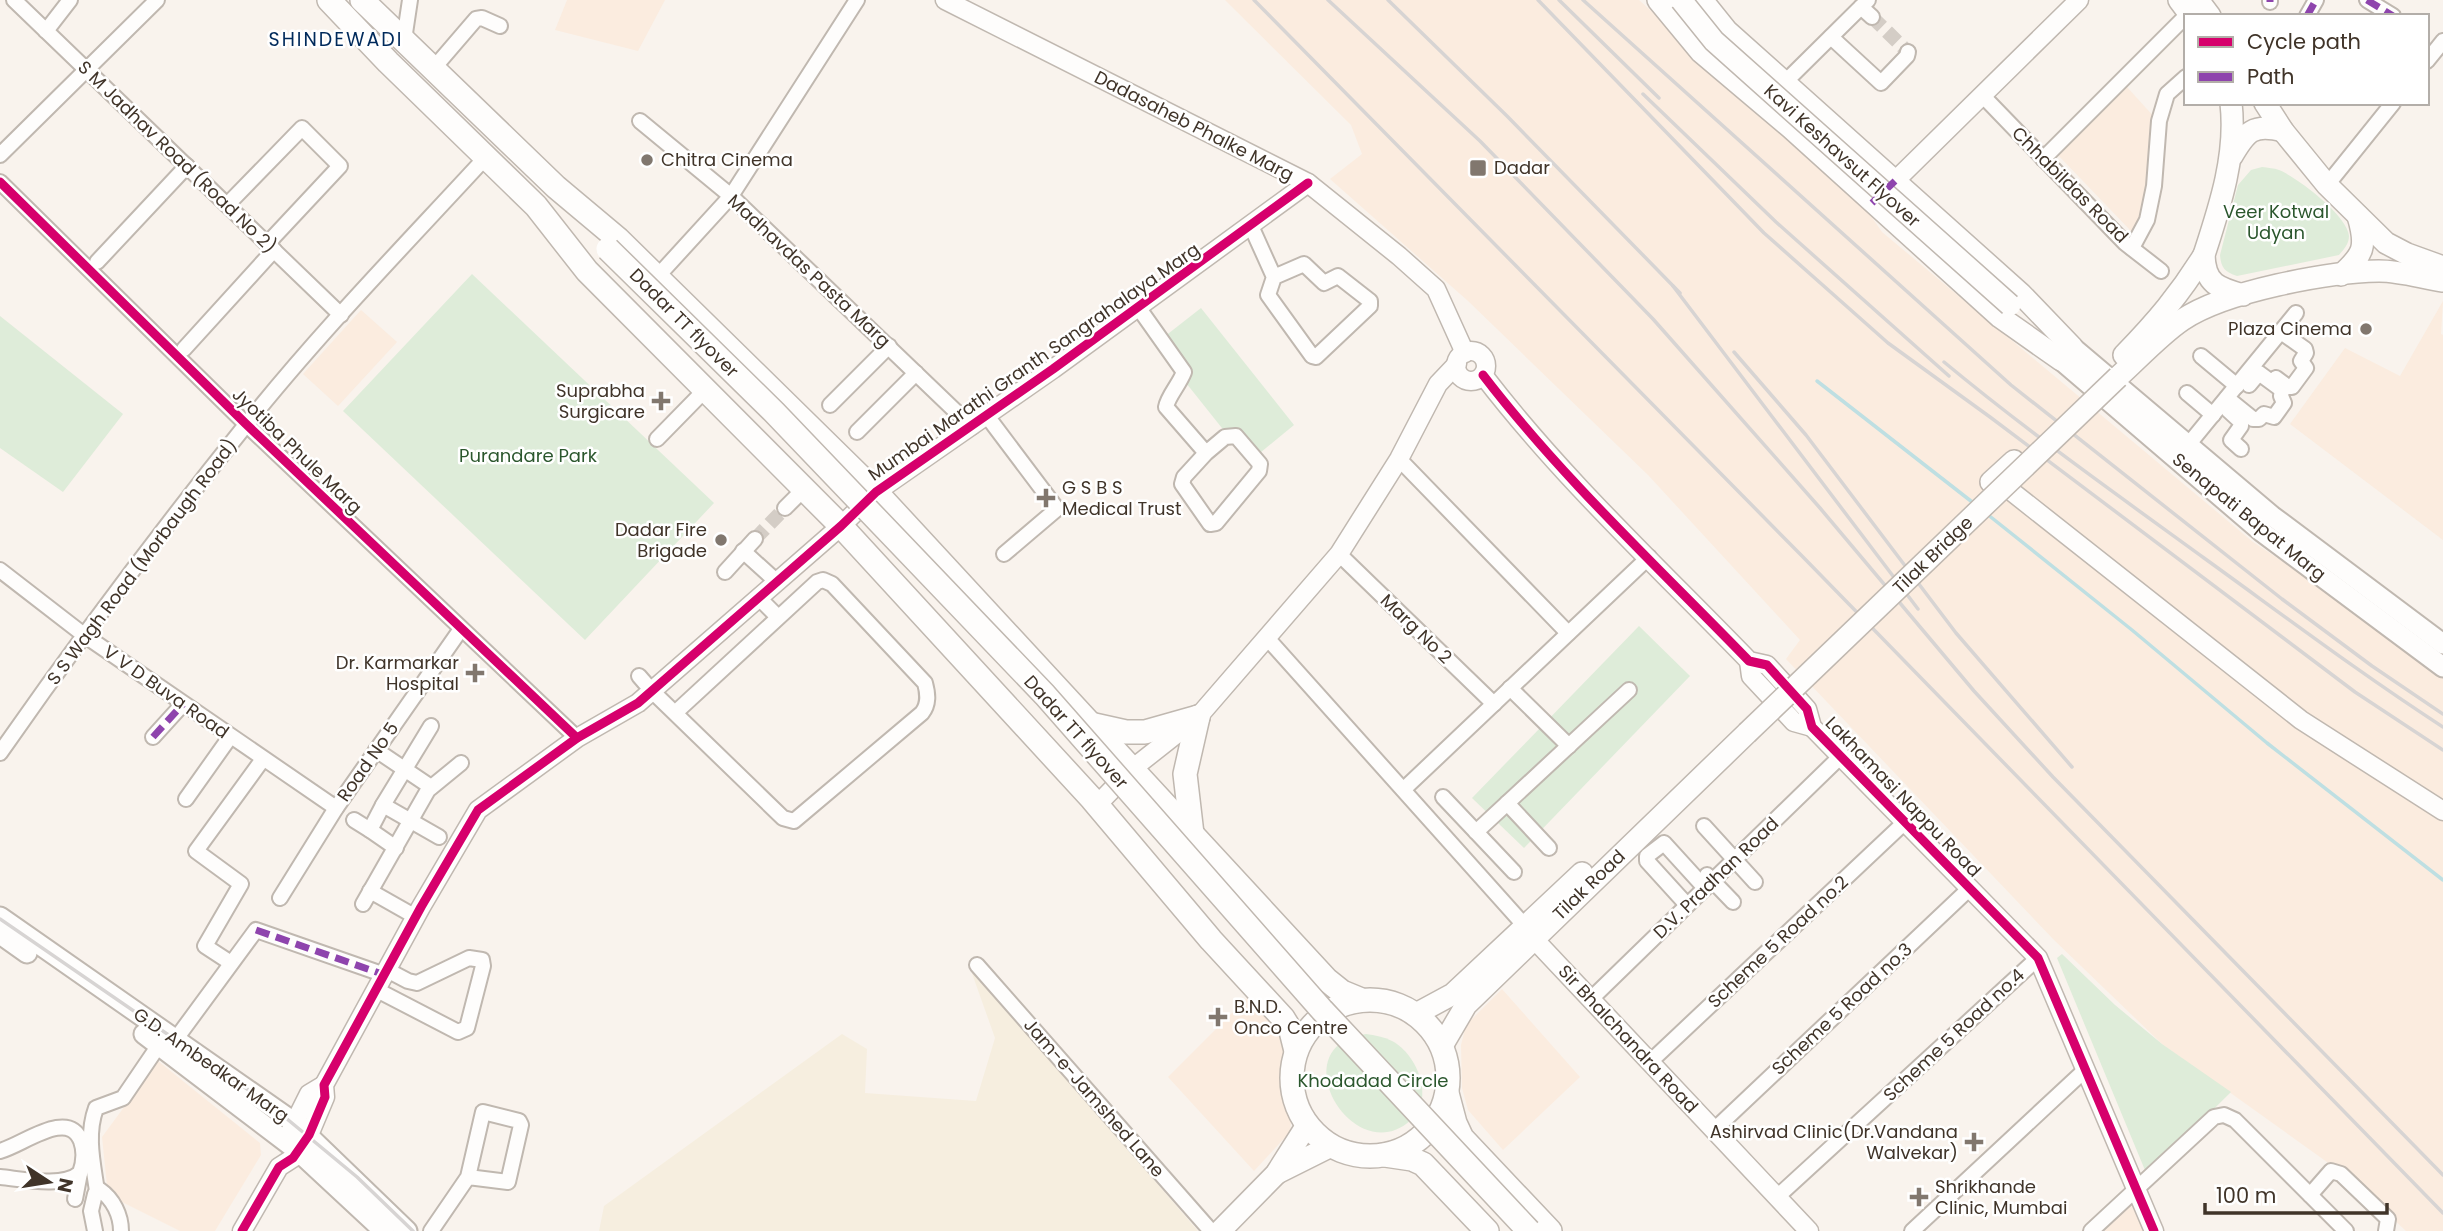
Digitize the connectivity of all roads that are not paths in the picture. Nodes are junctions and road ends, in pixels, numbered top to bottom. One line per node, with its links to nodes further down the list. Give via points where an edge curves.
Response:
1 (14, 0): 18 (street, S M Jadhav Road (Road No 2))
2 (70, 0): 18 (street)
3 (157, 0): 23 (street)
4 (329, 0): 34 (highway)
5 (362, 0): 20 (highway)
6 (410, 0): 20 (street)
7 (857, 0): 43 (street)
8 (945, 0): 40 (street, Dadasaheb Phalke Marg)
9 (1658, 0): 27 (main road, via 1701,52)
10 (1681, 0): 66 (main road, Kavi Keshavsut Flyover, bridge, via 1714,41)
11 (1702, 0): 25 (main road, via 1727,31)
12 (2080, 0): 26 (street)
13 (2367, 0): 15 (street)
14 (1867, 8): 19 (street)
15 (2390, 14)
16 (2184, 18): 36 (street)
17 (500, 26): 22 (street, via 476,19)
18 (46, 31): 23 (street, S M Jadhav Road (Road No 2))
19 (1831, 37): 21 (street, via 1881,83); 25 (street)
20 (404, 40): 22 (highway)
21 (1908, 52)
22 (433, 69): 42 (highway)
23 (87, 70): 33 (street); 37 (street, S M Jadhav Road (Road No 2))
24 (2184, 79): 49 (street, via 2167,94 2159,121 2147,219)
25 (1784, 83): 27 (street); 38 (main road)
26 (1982, 95): 36 (street, Chhabildas Road); 38 (street)
27 (1762, 105): 66 (main road, via 2000,317)
28 (2231, 105): 35 (main road)
29 (2266, 105): 32 (main road)
30 (2391, 105): 41 (street)
31 (640, 121): 43 (street, Madhavdas Pasta Marg)
32 (2283, 131): 35 (main road, via 2257,128 2243,136); 41 (main road)
33 (0, 155)
34 (486, 157): 45 (highway); 62 (street, S S Wagh Road (Morbaugh Road))
35 (2231, 158): 51 (main road)
36 (2043, 159): 49 (street, Chhabildas Road)
37 (187, 166): 44 (street, S M Jadhav Road (Road No 2)); 52 (street)
38 (1895, 181): 66 (main road, via 2021,293)
39 (0, 182): 78 (street, Jyotiba Phule Marg)
40 (1308, 183): 47 (street, Mumbai Marathi Granth Sangrahalaya Marg); 68 (street, Dadasaheb Phalke Marg, via 1436,289)
41 (2327, 185): 46 (main road)
42 (556, 187): 50 (highway); 56 (highway)
43 (731, 197): 56 (street); 64 (street, Madhavdas Pasta Marg)
44 (227, 205): 48 (street, S M Jadhav Road (Road No 2)); 48 (street, via 302,128 340,166)
45 (536, 206): 50 (highway); 73 (highway, via 587,271)
46 (2357, 214): 53 (main road, via 2386,243); 55 (main road, via 2363,249)
47 (1251, 226): 57 (street); 60 (street, Mumbai Marathi Granth Sangrahalaya Marg)
48 (270, 247): 62 (street, S M Jadhav Road (Road No 2)); 65 (street)
49 (2132, 248): 54 (street, Chhabildas Road)
50 (603, 254): 205 (highway, Dadar TT flyover, via 1034,706 1310,1021); 206 (highway, Dadar TT flyover, bridge, via 774,412 1045,695 1322,1010)
51 (2204, 255): 59 (main road, via 2209,280 2220,289); 71 (main road, via 2185,287)
52 (97, 262)
53 (2443, 267)
54 (2161, 271)
55 (2341, 275): 58 (main road, via 2389,272); 59 (main road, via 2292,281)
56 (657, 276): 88 (highway)
57 (1274, 277): 57 (street, via 1268,295 1312,356 1370,306 1370,301 1338,276 1324,283 1308,265)
58 (2443, 281)
59 (2243, 295): 71 (main road, via 2182,320)
60 (1138, 307): 77 (street, Mumbai Marathi Granth Sangrahalaya Marg); 84 (street, via 1184,372 1166,407)
61 (2296, 313): 63 (street)
62 (341, 315): 78 (street, S S Wagh Road (Morbaugh Road))
63 (2281, 332): 69 (street, via 2305,349 2301,361 2306,368 2290,388); 72 (street)
64 (888, 346): 70 (street, Madhavdas Pasta Marg); 75 (street)
65 (184, 349)
66 (2066, 354): 82 (main road, Senapati Bapat Marg); 107 (main road, Senapati Bapat Marg, via 2262,532)
67 (2201, 356): 72 (street)
68 (1461, 358): 85 (street, via 1438,384); 95 (street, Lakhamasi Nappu Road, via 1458,373 1475,381 1483,375 1570,478)
69 (2264, 368)
70 (916, 373): 79 (street, Madhavdas Pasta Marg); 80 (street)
71 (2114, 373): 86 (main road, Tilak Bridge, bridge)
72 (2237, 386): 76 (street)
73 (705, 390): 81 (street); 87 (highway)
74 (2187, 393): 76 (street)
75 (830, 405)
76 (2224, 406): 82 (street); 83 (street, via 2241,422 2231,440)
77 (988, 416): 79 (street, Mumbai Marathi Granth Sangrahalaya Marg); 93 (street, via 1057,509)
78 (246, 424): 101 (street, Jyotiba Phule Marg); 103 (street, S S Wagh Road (Morbaugh Road))
79 (972, 427): 88 (street, Mumbai Marathi Granth Sangrahalaya Marg)
80 (857, 432)
81 (657, 439)
82 (2188, 445): 105 (main road, Senapati Bapat Marg, via 2272,516)
83 (2241, 449)
84 (1206, 453): 84 (street, via 1182,484 1210,524 1216,523 1260,464 1236,436 1225,437)
85 (1399, 459): 94 (street); 102 (street)
86 (2002, 481): 119 (main road, Tilak Bridge); 139 (street, via 2301,720)
87 (804, 489): 89 (street); 90 (highway)
88 (876, 492): 90 (street, Mumbai Marathi Granth Sangrahalaya Marg); 106 (highway)
89 (785, 508)
90 (841, 526): 98 (street, Mumbai Marathi Granth Sangrahalaya Marg); 112 (highway)
91 (755, 539): 92 (street)
92 (743, 551): 97 (street); 98 (street)
93 (1004, 554)
94 (1339, 554): 104 (street); 114 (street, Marg No 2)
95 (1649, 557): 102 (street); 126 (street, Lakhamasi Nappu Road, via 1749,661 1767,665 1807,709 1812,727)
96 (0, 570): 103 (street, V V D Buva Road)
97 (725, 572)
98 (776, 582): 99 (street, Mumbai Marathi Granth Sangrahalaya Marg)
99 (758, 597): 100 (street); 111 (street, Mumbai Marathi Granth Sangrahalaya Marg)
100 (778, 617): 115 (street); 115 (street, via 817,582 829,582 925,683 925,710 794,821 783,818)
101 (461, 629): 122 (street, Jyotiba Phule Marg); 124 (street, Road No 5)
102 (1569, 633): 109 (street)
103 (84, 635): 113 (street, V V D Buva Road); 125 (street, S S Wagh Road (Morbaugh Road))
104 (1267, 638): 116 (street); 132 (street, Sir Bhalchandra Road)
105 (2443, 644)
106 (1027, 656): 112 (highway); 117 (highway)
107 (2443, 667)
108 (639, 677): 111 (street)
109 (1510, 688): 114 (street); 123 (street)
110 (1629, 690): 123 (street)
111 (652, 691): 115 (street); 122 (street, Mumbai Marathi Granth Sangrahalaya Marg)
112 (993, 692): 137 (highway)
113 (183, 704): 120 (street); 121 (street, V V D Buva Road)
114 (1494, 704): 132 (street)
115 (675, 713)
116 (1198, 717): 117 (highway, via 1145,732); 130 (street); 148 (highway, via 1185,774)
117 (1090, 724): 130 (highway)
118 (431, 726): 129 (street)
119 (1743, 728): 164 (main road, Tilak Road)
120 (153, 737)
121 (230, 737): 127 (street, V V D Buva Road); 134 (street)
122 (577, 738): 162 (street, Mumbai Marathi Granth Sangrahalaya Marg, via 478,810)
123 (1569, 746): 135 (street)
124 (376, 750): 129 (street); 138 (street, Road No 5)
125 (1, 751)
126 (1841, 756): 143 (street, Lakhamasi Nappu Road); 153 (street, D.V. Pradhan Road)
127 (263, 759): 138 (street, V V D Buva Road); 167 (street, via 196,851 241,884 205,946)
128 (461, 763): 131 (street)
129 (405, 769): 131 (street); 136 (street)
130 (1132, 769): 137 (street); 148 (highway)
131 (431, 787): 142 (street)
132 (1404, 789): 147 (street, Sir Bhalchandra Road)
133 (1443, 797): 140 (street)
134 (186, 799)
135 (1507, 803): 146 (street); 152 (street)
136 (383, 805): 142 (street); 145 (street)
137 (1097, 805): 165 (highway)
138 (336, 808): 159 (street, Road No 5)
139 (2443, 811)
140 (1462, 817): 146 (street); 147 (street)
141 (354, 820): 145 (street)
142 (412, 821): 149 (street); 151 (street)
143 (1905, 821): 157 (street, Lakhamasi Nappu Road); 178 (street, Scheme 5 Road no.2)
144 (1704, 826): 153 (street)
145 (369, 830): 151 (street)
146 (1476, 832): 154 (street)
147 (1443, 833): 164 (street, Sir Bhalchandra Road)
148 (1192, 834): 158 (highway)
149 (439, 837)
150 (1679, 846): 156 (street)
151 (396, 848): 162 (street, via 367,897)
152 (1549, 848)
153 (1737, 862): 155 (street); 156 (street, D.V. Pradhan Road)
154 (1514, 873)
155 (1755, 882)
156 (1712, 885): 160 (street); 161 (street, D.V. Pradhan Road); 161 (street, via 1664,843 1647,856)
157 (1969, 888): 166 (street, Lakhamasi Nappu Road); 182 (street, Scheme 5 Road no.3)
158 (1250, 897): 165 (highway); 171 (highway, via 1326,980)
159 (280, 898)
160 (1733, 902)
161 (1687, 905): 172 (street, D.V. Pradhan Road)
162 (416, 917): 169 (street, Mumbai Marathi Granth Sangrahalaya Marg)
163 (5, 929): 175 (main road, G.D. Ambedkar Marg)
164 (1530, 932): 172 (street, Sir Bhalchandra Road); 174 (main road, Tilak Road, via 1453,993); 176 (main road, Tilak Road, via 1466,1005)
165 (1211, 940): 177 (highway, via 1283,1018)
166 (2038, 958): 179 (street, Lakhamasi Nappu Road); 194 (street, Scheme 5 Road no.4)
167 (231, 963): 169 (street, via 256,930); 175 (street)
168 (977, 965): 202 (street, Jam-e-Jamshed Lane)
169 (383, 978): 170 (street); 173 (street); 183 (street, Mumbai Marathi Granth Sangrahalaya Marg, via 324,1085 325,1097)
170 (408, 981): 173 (street); 173 (street, via 417,983 469,958 480,958 483,963 465,1031 458,1032)
171 (1359, 999): 174 (highway, via 1399,1004); 177 (highway, via 1321,1017)
172 (1591, 999): 178 (street, Sir Bhalchandra Road)
173 (399, 1001)
174 (1416, 1014): 176 (highway)
175 (167, 1046): 183 (main road, G.D. Ambedkar Marg); 192 (street, via 123,1098 96,1108 90,1134)
176 (1442, 1046): 180 (highway, via 1448,1069)
177 (1296, 1051): 181 (highway, via 1291,1077 1295,1102)
178 (1650, 1062): 182 (street, Sir Bhalchandra Road)
179 (2085, 1070): 191 (street, Lakhamasi Nappu Road); 209 (street)
180 (1447, 1093): 186 (highway, via 1426,1133); 207 (highway, via 1462,1138)
181 (1307, 1125): 184 (highway); 187 (main road)
182 (1714, 1130): 194 (street, Sir Bhalchandra Road)
183 (297, 1138): 198 (street, via 293,1158 279,1167); 199 (main road, G.D. Ambedkar Marg); 200 (main road, G.D. Ambedkar Marg)
184 (1331, 1146): 186 (highway, via 1357,1156); 187 (main road)
185 (0, 1151): 188 (street, via 56,1126 67,1127 78,1133 83,1149)
186 (1385, 1155): 204 (highway, via 1423,1164)
187 (1276, 1174): 203 (main road)
188 (77, 1176): 189 (street, via 61,1182); 195 (street)
189 (0, 1177)
190 (468, 1177): 190 (street, via 483,1112 519,1121 508,1182); 201 (street)
191 (2136, 1189): 193 (street, via 2214,1117 2224,1115 2235,1120); 210 (street); 211 (street, Lakhamasi Nappu Road)
192 (97, 1191): 196 (street, via 91,1211); 197 (street, via 114,1204)
193 (2310, 1195): 212 (street); 213 (street, via 2331,1171 2341,1174 2388,1219)
194 (1777, 1197): 208 (street, Sir Bhalchandra Road)
195 (73, 1198)
196 (95, 1231)
197 (121, 1231)
198 (242, 1231)
199 (384, 1231)
200 (407, 1231)
201 (431, 1231)
202 (1211, 1231)
203 (1220, 1231)
204 (1487, 1231)
205 (1508, 1231)
206 (1529, 1231)
207 (1549, 1231)
208 (1809, 1231)
209 (1912, 1231)
210 (2091, 1231)
211 (2154, 1231)
212 (2346, 1231)
213 (2386, 1231)

